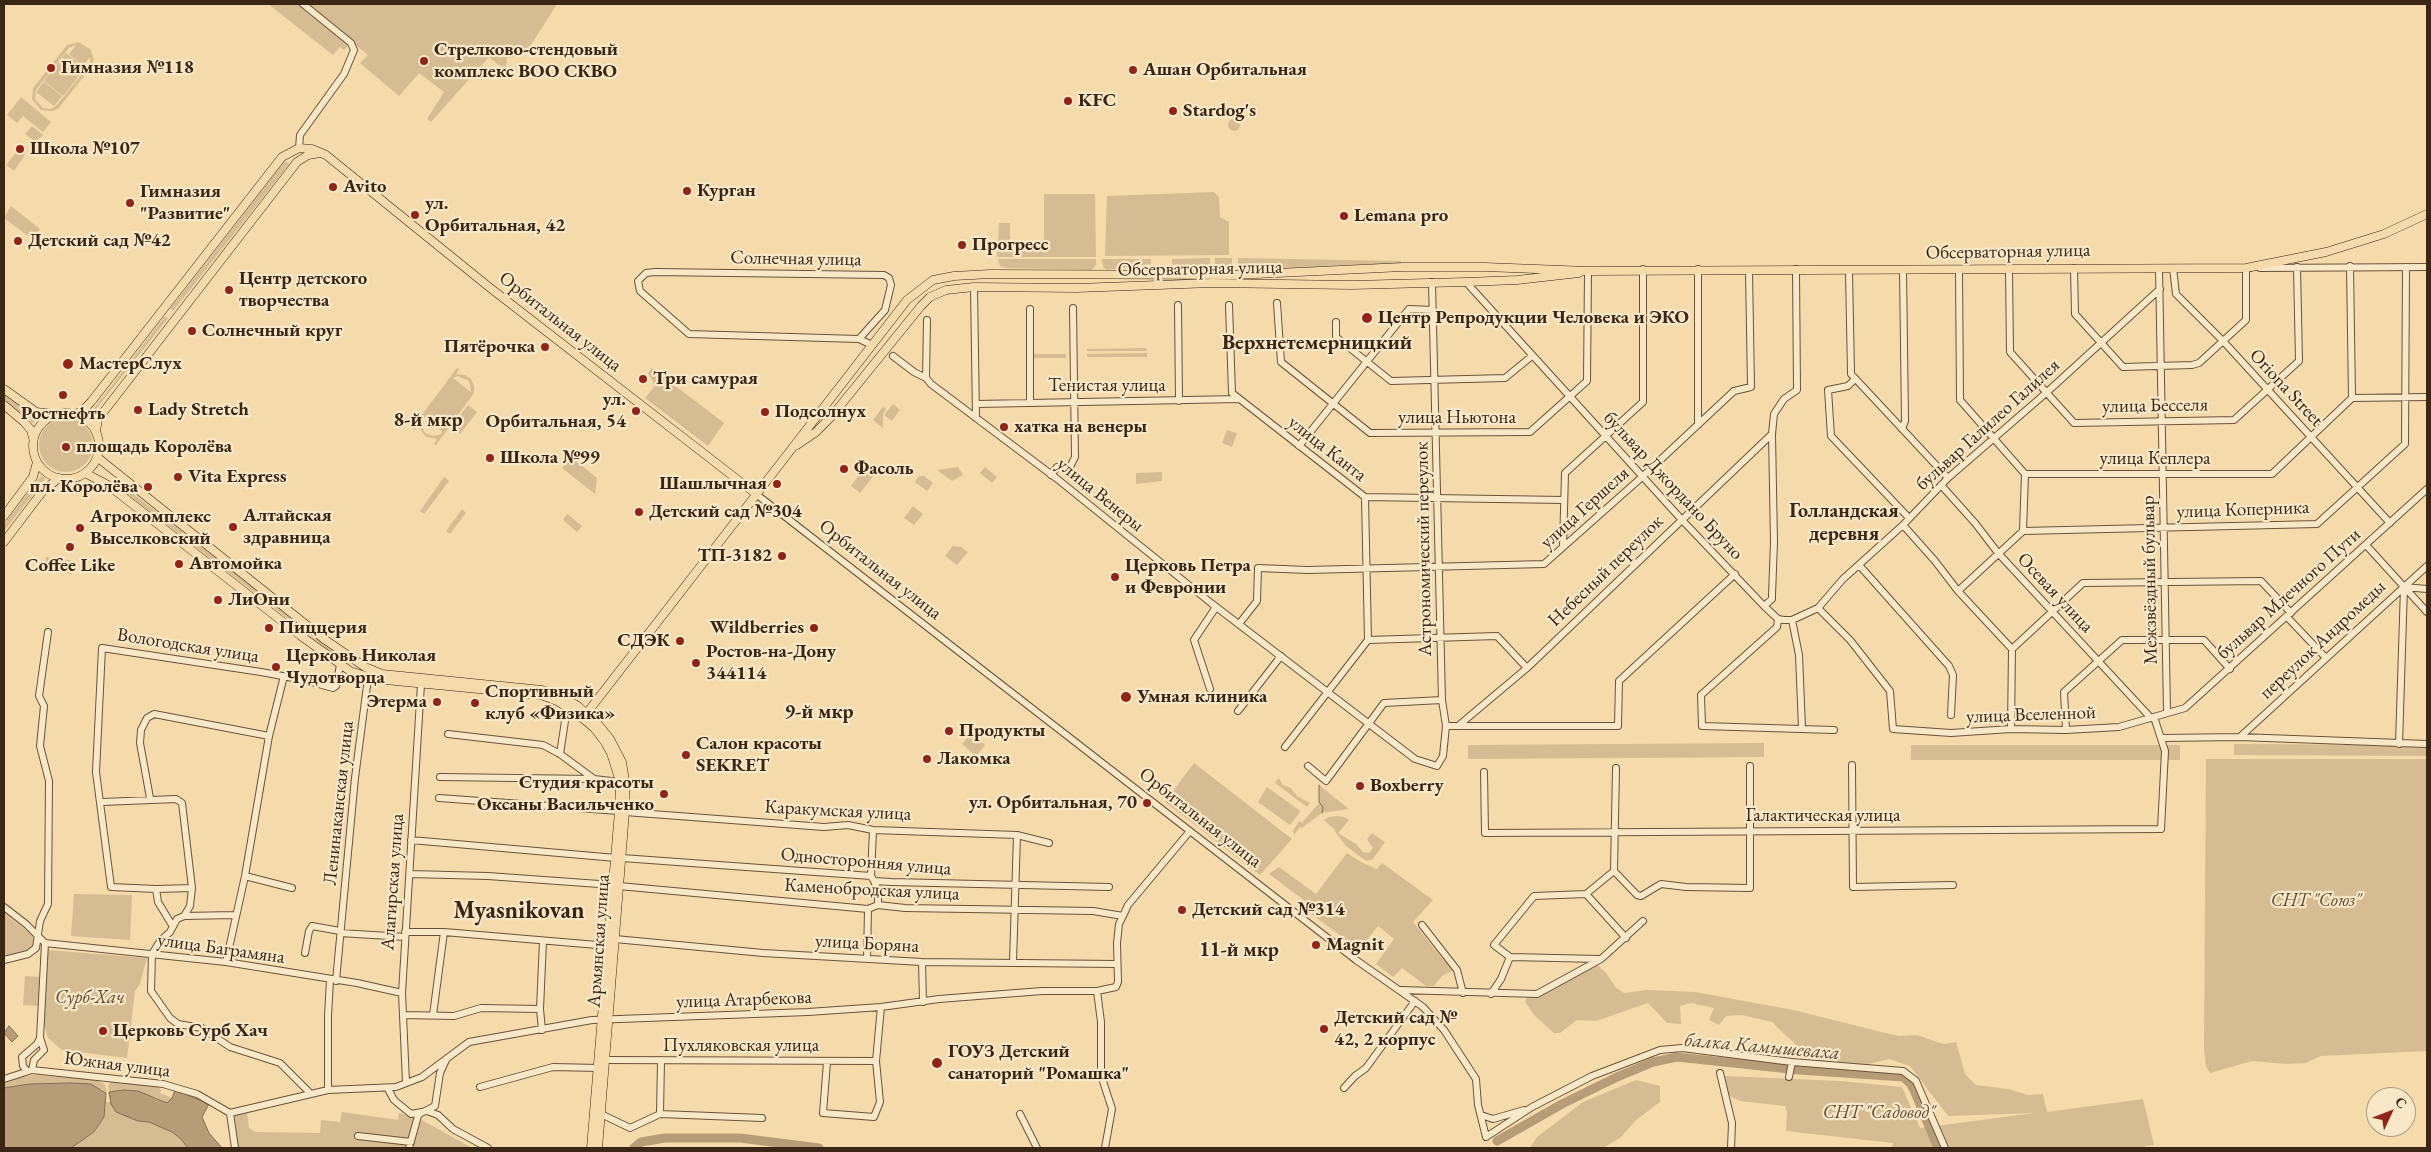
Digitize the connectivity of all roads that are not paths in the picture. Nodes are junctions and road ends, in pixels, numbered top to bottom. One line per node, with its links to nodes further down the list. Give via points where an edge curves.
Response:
1 (303, 4): 2 (street, via 351,43 354,50 344,74 300,135)
2 (299, 148): 3 (main road); 4 (main road)
3 (320, 152): 5 (main road, via 299,159); 98 (main road, Орбитальная улица)
4 (282, 157): 5 (main road, via 290,159); 38 (main road)
5 (294, 166): 41 (main road)
6 (2427, 215): 15 (main road, via 2384,234 2326,252)
7 (2350, 266): 10 (street, Обсерваторная улица); 11 (street, Обсерваторная улица); 62 (street)
8 (2427, 266): 11 (street, Обсерваторная улица)
9 (1485, 267): 16 (main road, Обсерваторная улица); 21 (main road, Обсерваторная улица); 27 (main road, via 1488,273)
10 (2297, 267): 15 (street, Обсерваторная улица); 58 (street, улица Бесселя, via 2299,361)
11 (2406, 267): 63 (street, улица Коперника)
12 (2074, 268): 13 (main road, Обсерваторная улица); 20 (main road, Обсерваторная улица); 46 (street, via 2075,314)
13 (2159, 268): 14 (main road, Обсерваторная улица); 33 (street, Межзвёздный бульвар)
14 (2173, 268): 15 (main road, Обсерваторная улица); 45 (street, Oriona Street, via 2176,294)
15 (2246, 268): 45 (street, via 2247,316 2244,323)
16 (1351, 269): 26 (main road, Обсерваторная улица, via 1235,275); 30 (main road, via 1349,277)
17 (1643, 269): 18 (main road, Обсерваторная улица); 21 (main road, Обсерваторная улица); 80 (street, via 1643,402)
18 (1698, 269): 22 (main road, Обсерваторная улица); 75 (street)
19 (1959, 269): 20 (main road, Обсерваторная улица); 25 (main road, Обсерваторная улица); 82 (street, via 1960,400)
20 (2009, 269): 59 (street, улица Бесселя, via 2010,352)
21 (1588, 270): 27 (main road, Обсерваторная улица, via 1576,274); 61 (street, улица Ньютона, via 1587,381)
22 (1748, 270): 23 (main road, Обсерваторная улица); 75 (street, улица Гершеля, via 1751,387 1734,390)
23 (1796, 270): 24 (main road, Обсерваторная улица); 79 (street, via 1797,390 1784,399 1774,414)
24 (1849, 270): 25 (main road, Обсерваторная улица); 55 (street)
25 (1903, 270): 76 (street)
26 (1058, 275): 32 (main road, via 1057,282); 47 (main road, Обсерваторная улица, via 954,276 933,280 907,300)
27 (1485, 281): 29 (main road, Обсерваторная улица)
28 (1432, 282): 29 (main road, Обсерваторная улица); 30 (main road, Обсерваторная улица); 40 (street, Астрономический переулок)
29 (1466, 282): 49 (street, бульвар Джордано Бруно)
30 (1352, 284): 32 (main road, Обсерваторная улица, via 1212,283)
31 (974, 287): 32 (main road, Обсерваторная улица); 56 (main road, Обсерваторная улица, via 946,290 930,297); 69 (street)
32 (1049, 288)
33 (2160, 289): 46 (street, бульвар Галилео Галилея); 52 (street, Межзвёздный бульвар)
34 (1277, 303): 68 (street, улица Ньютона, via 1281,362)
35 (1229, 305): 64 (street, via 1230,387)
36 (1178, 306): 66 (street)
37 (1073, 308): 67 (street)
38 (163, 309): 41 (main road); 72 (main road, via 86,408)
39 (1030, 309): 65 (street)
40 (1433, 310): 50 (street, via 1409,309); 54 (street, Астрономический переулок)
41 (176, 318): 77 (main road, via 98,419)
42 (927, 320): 53 (street)
43 (1336, 322): 50 (street, via 1336,337)
44 (860, 339): 44 (street, Солнечная улица, via 690,334 640,291 640,277 655,272 884,275 891,285 885,310); 47 (street)
45 (2223, 341): 52 (street, via 2199,363); 58 (street, Oriona Street)
46 (2100, 342): 52 (street, via 2123,367); 59 (street, бульвар Галилео Галилея)
47 (872, 345): 51 (main road, Обсерваторная улица)
48 (893, 356): 53 (street, улица Венеры)
49 (1532, 356): 54 (street, via 1505,378); 61 (street, бульвар Джордано Бруно)
50 (1366, 361): 54 (street, via 1391,381); 68 (street)
51 (855, 366): 56 (main road, via 855,376); 85 (main road, Обсерваторная улица)
52 (2162, 366): 74 (street, Межзвёздный бульвар)
53 (926, 378): 73 (street, улица Венеры)
54 (1434, 380): 78 (street, Астрономический переулок)
55 (1854, 380): 76 (street); 103 (street, via 1848,386 1828,390 1831,436)
56 (861, 382): 85 (main road, Обсерваторная улица, via 816,432)
57 (4, 389): 71 (main road, via 36,412)
58 (2267, 389): 74 (street, улица Бесселя, via 2234,420); 81 (street, Oriona Street)
59 (2046, 392): 74 (street, улица Бесселя, via 2074,423); 82 (street, бульвар Галилео Галилея)
60 (2427, 397): 63 (street)
61 (1570, 398): 78 (street, улица Ньютона, via 1530,432); 80 (street, бульвар Джордано Бруно)
62 (2352, 398): 63 (street); 81 (street, улица Кеплера)
63 (2405, 398): 96 (street, улица Коперника, via 2405,444)
64 (1238, 399): 66 (street, Тенистая улица); 84 (street, улица Канта)
65 (1030, 401): 67 (street, Тенистая улица); 69 (street, Тенистая улица, via 1025,404)
66 (1179, 401): 67 (street, Тенистая улица)
67 (1074, 402): 91 (street, via 1075,457 1070,467 1057,467)
68 (1333, 403): 78 (street, улица Ньютона, via 1370,433); 84 (street)
69 (976, 404): 73 (street)
70 (4, 405): 83 (main road, via 31,430)
71 (56, 414): 72 (main road); 83 (main road, via 39,426)
72 (75, 414): 77 (main road, via 84,418)
73 (976, 418): 91 (street, улица Венеры)
74 (2162, 421): 90 (street, Межзвёздный бульвар)
75 (1698, 425): 92 (street, улица Гершеля)
76 (1902, 429): 94 (street)
77 (96, 431): 86 (main road)
78 (1437, 432): 100 (street, Астрономический переулок)
79 (1772, 434): 104 (street, Небесный переулок); 124 (street, via 1772,599)
80 (1606, 437): 92 (street, бульвар Джордано Бруно); 101 (street, via 1564,473)
81 (2311, 437): 90 (street, улица Кеплера, via 2272,474); 96 (street, Oriona Street)
82 (1992, 438): 89 (street); 94 (street, бульвар Галилео Галилея)
83 (33, 439): 87 (main road)
84 (1299, 446): 99 (street, улица Канта)
85 (791, 448): 98 (main road, Обсерваторная улица)
86 (97, 458): 88 (main road); 109 (main road)
87 (37, 462): 93 (main road, via 46,473); 102 (main road, via 33,477)
88 (85, 473): 93 (main road, via 69,479); 111 (main road, via 108,484)
89 (2026, 474): 90 (street, улица Кеплера); 108 (street)
90 (2163, 474): 107 (street, Межзвёздный бульвар)
91 (1052, 475): 125 (street, улица Венеры)
92 (1642, 477): 104 (street, бульвар Джордано Бруно); 113 (street, улица Гершеля)
93 (59, 478): 110 (main road, via 42,492)
94 (1948, 478): 95 (street, бульвар Галилео Галилея)
95 (1941, 485): 103 (street, бульвар Галилео Галилея); 114 (street, Осевая улица)
96 (2357, 487): 105 (street, Oriona Street); 107 (street, улица Коперника, via 2317,524)
97 (2427, 489): 105 (street, бульвар Млечного Пути)
98 (756, 494): 154 (main road, Обсерваторная улица); 188 (street, Орбитальная улица)
99 (1365, 497): 100 (street, улица Канта); 118 (street)
100 (1438, 498): 101 (street, улица Канта); 116 (street, Астрономический переулок)
101 (1564, 500): 113 (street)
102 (4, 516)
103 (1909, 518): 106 (street, бульвар Галилео Галилея)
104 (1682, 520): 119 (street, бульвар Джордано Бруно); 143 (street, Небесный переулок)
105 (2390, 523): 112 (street, бульвар Млечного Пути)
106 (1903, 525): 115 (street, бульвар Галилео Галилея); 123 (street)
107 (2164, 528): 108 (street, улица Коперника); 120 (street, Межзвёздный бульвар)
108 (2023, 531): 114 (street)
109 (193, 534): 111 (main road, via 186,536); 138 (main road)
110 (4, 542)
111 (185, 544): 142 (main road)
112 (2366, 545): 121 (street); 129 (street, бульвар Млечного Пути)
113 (1563, 547): 116 (street, улица Гершеля, via 1544,564)
114 (1998, 553): 123 (street); 127 (street, Осевая улица)
115 (1859, 565): 126 (street, бульвар Галилео Галилея); 153 (street, via 1949,666 1953,675)
116 (1440, 566): 118 (street, улица Гершеля); 134 (street, Астрономический переулок)
117 (2427, 566): 121 (street, переулок Андромеды)
118 (1366, 568): 132 (street, улица Гершеля, via 1258,568 1257,601); 135 (street)
119 (1734, 574): 124 (street, бульвар Джордано Бруно); 159 (street, via 1619,681 1618,726)
120 (2166, 582): 127 (street, via 2084,582); 129 (street, via 2261,581); 136 (street, Межзвёздный бульвар)
121 (2404, 587): 122 (street); 128 (street); 140 (street, переулок Андромеды); 169 (street)
122 (2427, 589)
123 (1958, 591): 137 (street)
124 (1764, 606): 130 (street, бульвар Джордано Бруно)
125 (1216, 607): 132 (street, улица Венеры); 148 (street, via 1194,640)
126 (1818, 608): 131 (street, бульвар Галилео Галилея); 162 (street, улица Вселенной, via 1850,640 1890,691 1893,729 1951,732)
127 (2052, 612): 137 (street); 141 (street, Осевая улица)
128 (2427, 612)
129 (2289, 615): 140 (street); 144 (street, бульвар Млечного Пути)
130 (1778, 619): 131 (street); 160 (street, via 1777,627 1701,695 1702,726)
131 (1792, 620): 160 (street, via 1799,655)
132 (1238, 624): 139 (street, улица Венеры)
133 (48, 632): 220 (street, via 40,696 44,706 40,746 49,781 48,904)
134 (1442, 639): 135 (street); 143 (street, via 1497,636); 150 (street, Астрономический переулок)
135 (1368, 640): 149 (street)
136 (2167, 640): 141 (street, via 2122,640); 144 (street, via 2204,640); 152 (street, Межзвёздный бульвар)
137 (2012, 649): 162 (street)
138 (346, 655): 142 (main road); 154 (main road, via 382,674 542,690 567,699)
139 (1281, 656): 149 (street, улица Венеры); 151 (street)
140 (2326, 658): 166 (street, переулок Андромеды)
141 (2098, 661): 155 (street, Осевая улица); 163 (street, via 2064,692)
142 (340, 665): 145 (street, Вологодская улица, via 333,688); 146 (main road)
143 (1527, 668): 159 (street, Небесный переулок)
144 (2230, 669): 152 (street, бульвар Млечного Пути, via 2185,708)
145 (284, 676): 165 (street); 184 (street, Вологодская улица, via 102,648 96,772)
146 (368, 678): 147 (main road); 217 (street, Ленинаканская улица)
147 (421, 684): 154 (main road, via 541,695); 192 (street, Алагирская улица)
148 (1210, 689)
149 (1327, 692): 157 (street, улица Венеры); 171 (street)
150 (1442, 700): 157 (street, via 1384,703); 158 (street, Астрономический переулок)
151 (1238, 711)
152 (2167, 712): 155 (street, улица Вселенной)
153 (1951, 715)
154 (585, 716): 168 (main road)
155 (2153, 717): 163 (street, улица Вселенной, via 2119,727); 167 (street)
156 (565, 721): 172 (street)
157 (1368, 723): 173 (street, улица Венеры); 175 (street, via 1326,781)
158 (1446, 726): 159 (street); 173 (street, Астрономический переулок, via 1443,756 1437,766)
159 (1458, 726)
160 (1802, 728): 161 (street)
161 (1834, 730)
162 (2011, 730): 163 (street, улица Вселенной)
163 (2066, 730)
164 (448, 734): 172 (street, via 542,745)
165 (269, 736): 182 (street, via 154,714 147,718 141,730 140,743); 197 (street)
166 (2240, 737): 167 (street); 169 (street)
167 (2161, 738): 187 (street, Галактическая улица, via 2165,751 2161,829)
168 (607, 740): 181 (main road, Армянская улица); 185 (main road, Армянская улица, via 622,762 625,781)
169 (2399, 744): 170 (street)
170 (2427, 744)
171 (1285, 747)
172 (560, 754): 180 (street)
173 (1414, 758)
174 (1852, 765): 187 (street)
175 (1308, 766)
176 (1750, 766): 189 (street)
177 (1616, 768): 190 (street)
178 (1484, 772): 190 (street, Галактическая улица, via 1485,833)
179 (440, 777): 180 (street)
180 (594, 780): 181 (street)
181 (620, 782): 185 (main road, Армянская улица)
182 (150, 798): 184 (street); 203 (street, via 176,799 182,804)
183 (439, 798): 185 (street, Каракумская улица)
184 (102, 802): 205 (street, via 111,887)
185 (622, 812): 186 (street, Каракумская улица, via 824,827 848,825); 194 (main road, Армянская улица)
186 (873, 830): 191 (street, Каракумская улица); 198 (street)
187 (1852, 830): 189 (street, Галактическая улица); 199 (street, via 1853,887)
188 (1190, 831): 213 (street, via 1128,905); 237 (street, Орбитальная улица, via 1356,960)
189 (1750, 831): 190 (street, Галактическая улица); 195 (street, via 1750,888 1661,884 1641,896 1636,895)
190 (1614, 832): 195 (street)
191 (1017, 835): 193 (street, Каракумская улица); 201 (street)
192 (411, 840): 194 (street, Односторонняя улица); 196 (street, Алагирская улица)
193 (1049, 843)
194 (618, 858): 198 (street, Односторонняя улица); 200 (main road, Армянская улица)
195 (1614, 871): 206 (street)
196 (410, 874): 200 (street, Каменобродская улица, via 488,876); 219 (street, Алагирская улица)
197 (245, 876): 204 (street); 211 (street)
198 (873, 878): 201 (street, Односторонняя улица); 207 (street, via 878,891)
199 (1953, 885)
200 (616, 886): 209 (street, Каменобродская улица); 222 (main road, Армянская улица); 225 (main road, Армянская улица)
201 (1017, 886): 202 (street, Односторонняя улица); 210 (street)
202 (1109, 886)
203 (192, 888): 205 (street); 212 (street, via 190,906)
204 (292, 888)
205 (156, 890): 215 (street, via 161,908)
206 (1586, 894): 221 (street); 228 (street, via 1534,896 1494,945)
207 (878, 905): 209 (street, Каменобродская улица); 210 (street, Каменобродская улица)
208 (4, 907): 220 (street)
209 (868, 908): 229 (street)
210 (1016, 911): 213 (street, Каменобродская улица, via 1093,911); 234 (street)
211 (235, 915): 212 (street); 232 (street)
212 (184, 916): 215 (street)
213 (1123, 916): 235 (street, via 1119,924)
214 (1643, 922): 221 (street)
215 (172, 924): 227 (street, via 170,932)
216 (1422, 925): 240 (street, via 1457,970)
217 (340, 932): 219 (street); 226 (street, via 312,926 308,931); 236 (street, Ленинаканская улица)
218 (444, 932): 219 (street); 223 (street); 247 (street)
219 (405, 934): 239 (street, Алагирская улица)
220 (38, 935): 224 (street); 231 (street, via 38,945 33,951)
221 (1626, 938): 230 (street)
222 (615, 939): 229 (street, улица Боряна); 248 (main road, Армянская улица)
223 (543, 941): 225 (street); 245 (street)
224 (46, 943): 227 (street, улица Баграмяна); 250 (street)
225 (609, 946): 248 (main road, Армянская улица)
226 (305, 953)
227 (152, 954): 232 (street, улица Баграмяна); 267 (street, via 151,991 174,1021 202,1028 230,1047 280,1062)
228 (1510, 957): 230 (street); 241 (street, via 1501,979)
229 (867, 959): 233 (street, улица Боряна)
230 (1601, 959): 241 (street, via 1537,994)
231 (4, 960)
232 (226, 962): 236 (street, улица Баграмяна)
233 (922, 962): 234 (street, улица Боряна); 243 (street)
234 (1013, 962): 235 (street, улица Боряна)
235 (1117, 964): 238 (street, улица Атарбекова, via 1116,987)
236 (333, 981): 239 (street, улица Баграмяна); 266 (street, Ленинаканская улица, via 328,1016)
237 (1400, 990): 240 (street); 242 (street, Орбитальная улица)
238 (1097, 991): 243 (street, улица Атарбекова, via 1042,990); 283 (street, via 1101,1022 1101,1075 1112,1109)
239 (402, 993): 246 (street, Алагирская улица)
240 (1463, 993): 241 (street)
241 (1490, 994)
242 (1415, 1001): 264 (street, via 1366,1068); 274 (street, Орбитальная улица, via 1444,1030 1476,1080)
243 (923, 1002): 244 (street, улица Атарбекова)
244 (881, 1007): 248 (street, улица Атарбекова); 254 (street)
245 (540, 1009): 247 (street, via 480,1008 454,1016); 249 (street)
246 (403, 1015): 247 (street); 262 (street, Алагирская улица)
247 (433, 1015)
248 (606, 1020): 249 (street, улица Атарбекова); 252 (main road, Армянская улица); 257 (main road, Армянская улица)
249 (542, 1030): 251 (street, улица Атарбекова, via 469,1042)
250 (40, 1038): 258 (street, via 44,1050); 258 (street, via 22,1058 23,1066)
251 (446, 1059): 262 (street, улица Атарбекова, via 422,1077); 270 (street, via 440,1073 435,1106)
252 (606, 1060): 253 (street, Пухляковская улица); 271 (main road, Армянская улица)
253 (661, 1060): 255 (street, Пухляковская улица); 272 (street)
254 (876, 1061): 255 (street, Пухляковская улица); 255 (street, via 880,1102 874,1117 823,1114)
255 (828, 1062)
256 (1792, 1062): 260 (street); 268 (street, via 1692,1049 1660,1050 1592,1076); 285 (street, via 1903,1071 1916,1081)
257 (599, 1068): 263 (street, via 553,1067); 280 (main road, Армянская улица)
258 (29, 1070): 261 (street, Южная улица); 269 (street, Южная улица, via 163,1084 197,1094)
259 (1720, 1073): 284 (street, via 1732,1123)
260 (1789, 1077)
261 (4, 1079)
262 (406, 1082): 265 (street)
263 (480, 1087)
264 (1344, 1088)
265 (388, 1089): 266 (street); 270 (street, via 404,1109 411,1114)
266 (328, 1090): 267 (street)
267 (310, 1093): 269 (street)
268 (1532, 1107): 274 (street, via 1493,1119); 274 (street, Орбитальная улица, via 1486,1137)
269 (230, 1113): 278 (street)
270 (421, 1113): 277 (street); 279 (street, via 438,1114 453,1129)
271 (601, 1114): 272 (street, via 630,1128); 281 (main road, Армянская улица)
272 (660, 1114): 275 (street)
273 (1020, 1114): 282 (street)
274 (1481, 1115)
275 (762, 1118)
276 (358, 1136): 277 (street)
277 (410, 1145)
278 (235, 1148)
279 (488, 1148)
280 (591, 1148)
281 (598, 1148)
282 (1038, 1148)
283 (1105, 1148)
284 (1731, 1148)
285 (1946, 1148)

